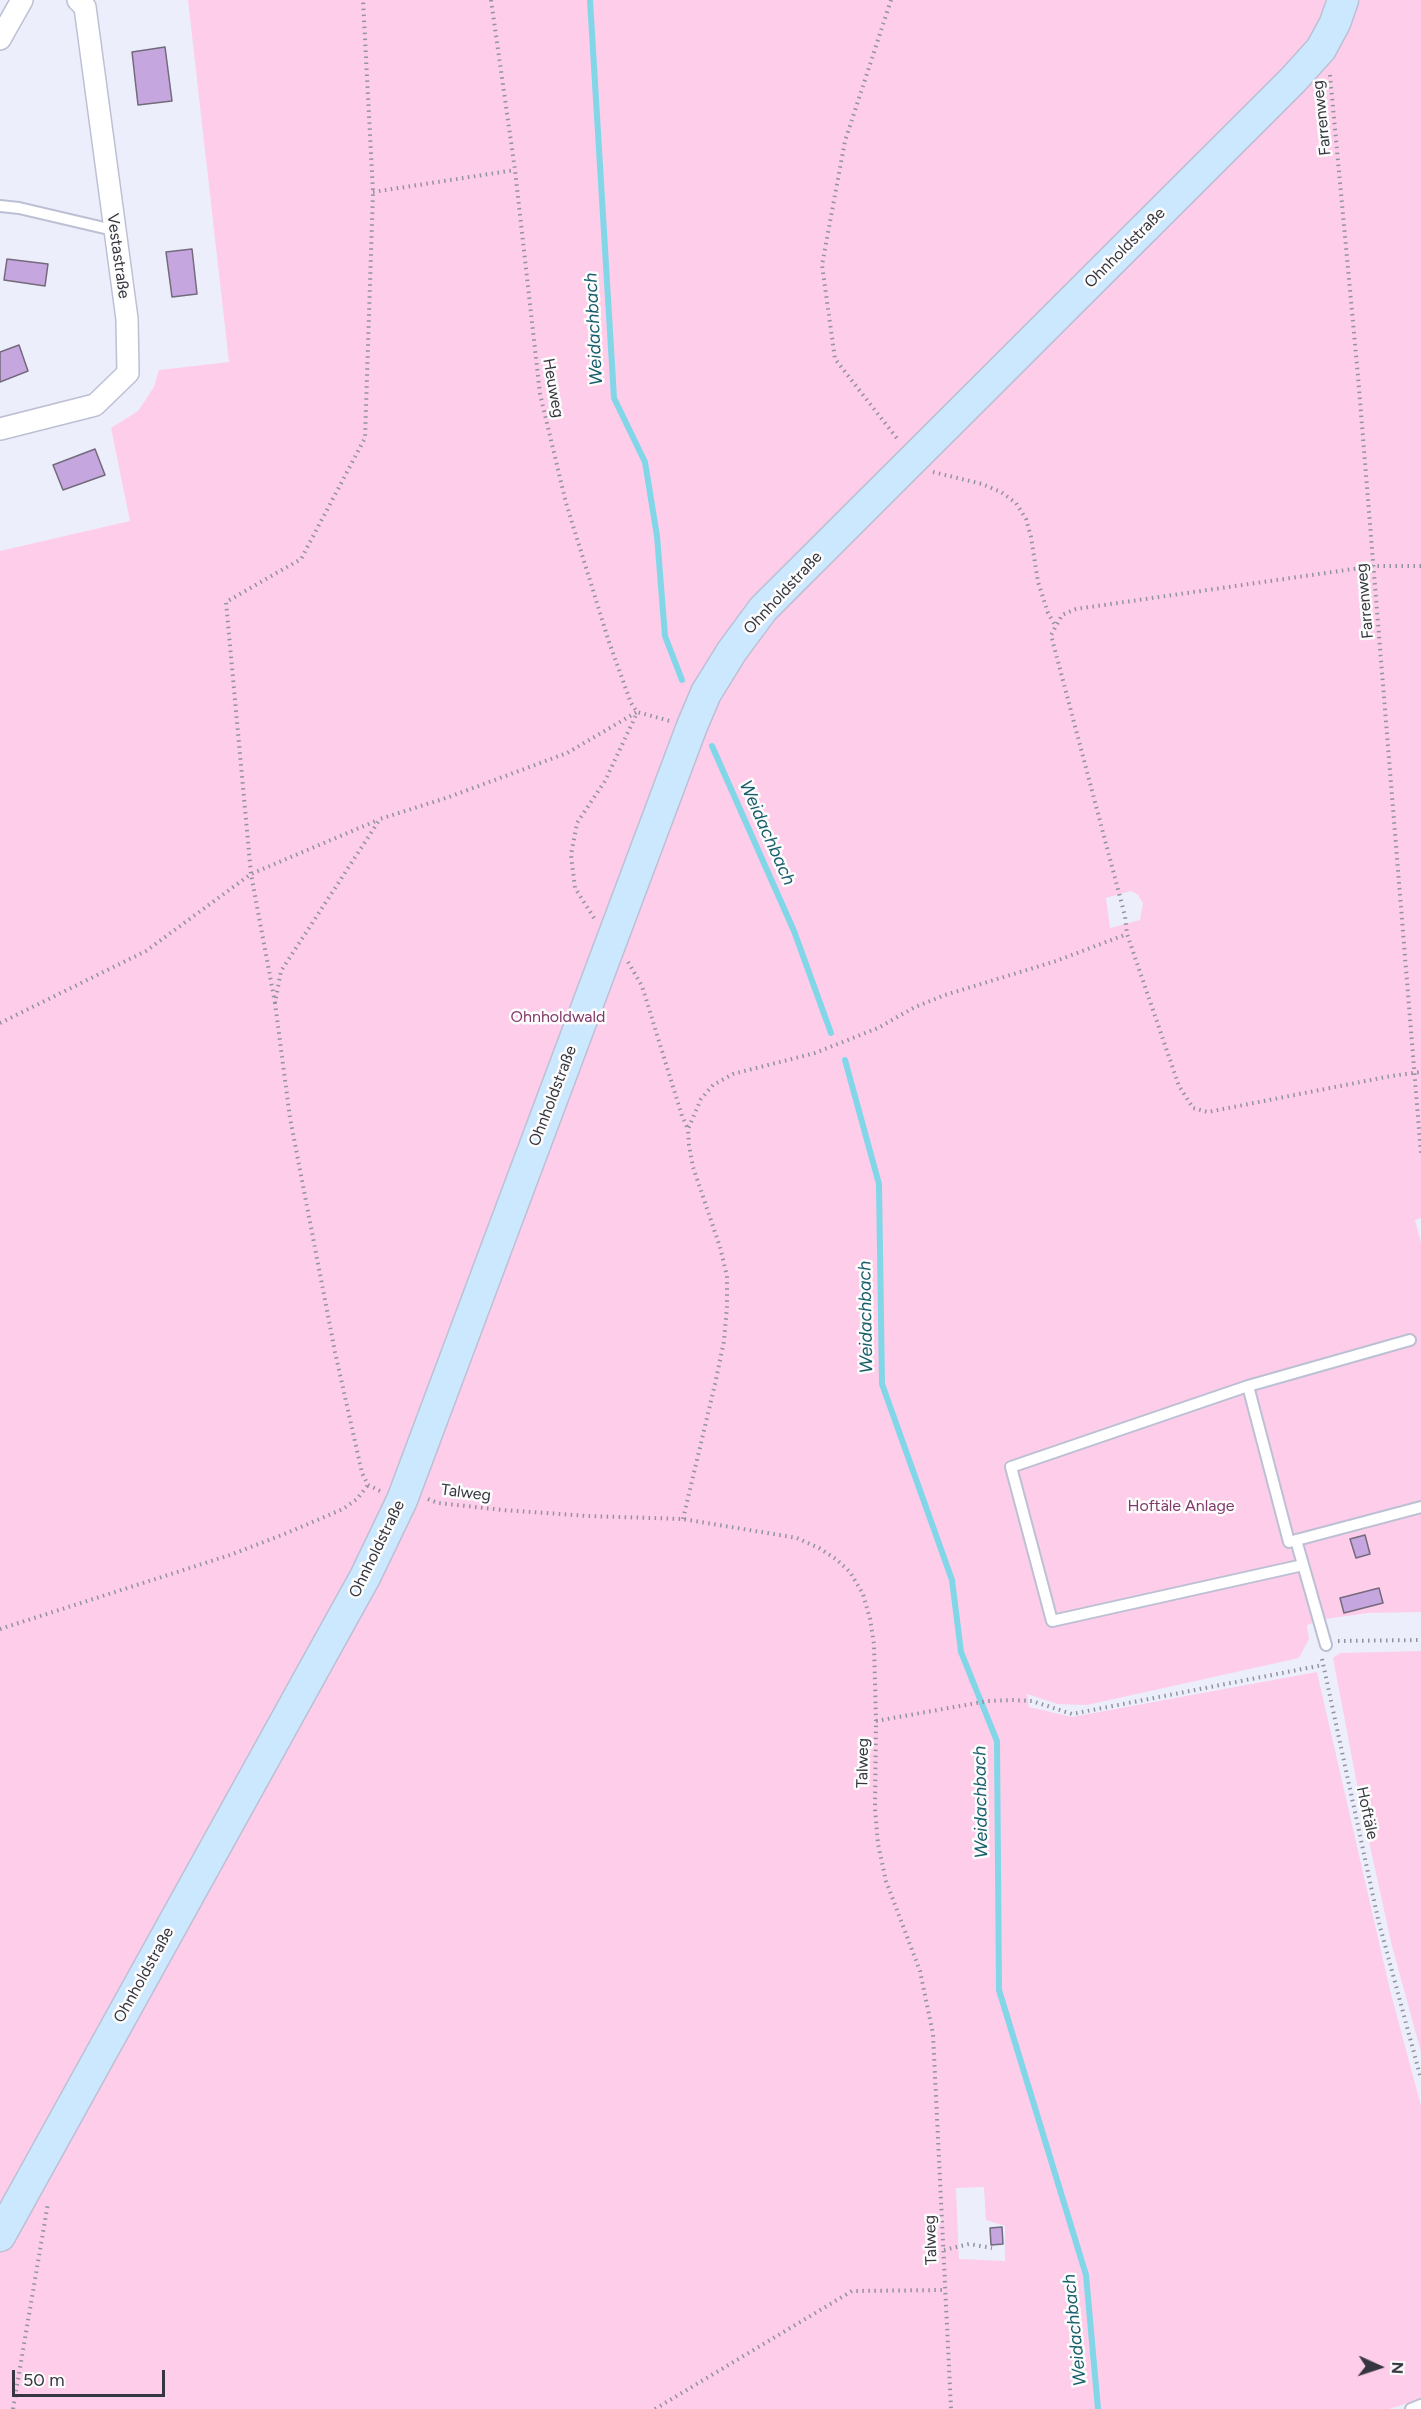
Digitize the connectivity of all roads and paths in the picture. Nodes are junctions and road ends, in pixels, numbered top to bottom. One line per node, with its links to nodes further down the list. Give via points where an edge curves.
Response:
1 (22, 0): 7 (street)
2 (78, 0): 12 (street, Vestastraße, via 85,7)
3 (363, 0): 10 (path)
4 (491, 0): 9 (path, Heuweg)
5 (891, 0): 14 (path, via 844,141 822,265 836,359)
6 (1343, 0): 8 (main road, Ohnholdstraße)
7 (0, 39)
8 (1321, 49): 14 (main road, Ohnholdstraße, via 1255,120); 15 (path, Farrenweg, via 1330,75)
9 (515, 170): 10 (path); 18 (path, Heuweg, via 540,394 566,503 609,642)
10 (373, 192): 21 (path, via 365,438 301,559 226,602)
11 (0, 206): 12 (lane)
12 (113, 230): 13 (street, Vestastraße, via 127,319 128,373 95,405)
13 (0, 429)
14 (912, 459): 17 (path, via 934,472 982,484 1016,502 1026,519 1038,582); 19 (main road, Ohnholdstraße, via 763,609 706,693)
15 (1374, 566): 16 (path); 17 (path, via 1076,609 1062,615); 26 (path, Farrenweg)
16 (1421, 566)
17 (1055, 625): 22 (path, via 1051,635 1053,650)
18 (637, 712): 19 (path); 20 (path, via 567,753); 23 (path, via 605,781 577,824 571,855 575,888)
19 (692, 726): 23 (main road, Ohnholdstraße)
20 (380, 819): 21 (path); 24 (path, via 281,971)
21 (251, 874): 24 (path); 25 (path, via 146,951)
22 (1127, 934): 26 (path, via 1179,1086 1194,1108 1208,1112); 28 (path, via 1056,961 945,995 815,1053 733,1074 713,1085 701,1099)
23 (611, 941): 28 (path, via 642,986); 33 (main road, Ohnholdstraße)
24 (275, 1003): 32 (path, via 290,1118 335,1352)
25 (0, 1023)
26 (1413, 1072): 27 (path); 29 (path, Farrenweg)
27 (1421, 1072)
28 (688, 1129): 35 (path, via 693,1167 727,1276 727,1306 724,1341)
29 (1421, 1154)
30 (1410, 1341): 31 (lane)
31 (1248, 1386): 36 (lane, via 1289,1542); 37 (lane, via 1011,1467 1052,1621)
32 (368, 1485): 33 (path, Talweg); 38 (path, via 342,1509 287,1533)
33 (404, 1496): 35 (path, Talweg, via 438,1503 588,1516); 44 (main road, Ohnholdstraße, via 365,1577)
34 (1421, 1508): 36 (lane)
35 (683, 1519): 42 (path, Talweg, via 797,1538 836,1558 850,1572 863,1594 870,1619)
36 (1296, 1540): 37 (lane)
37 (1303, 1565): 40 (lane)
38 (0, 1629)
39 (1421, 1640): 40 (path, via 1335,1641)
40 (1326, 1645): 41 (path, Hoftäle, via 1321,1654)
41 (1323, 1665): 42 (path, via 1072,1714 1032,1701 988,1701); 43 (path, Hoftäle, via 1378,1919)
42 (876, 1721): 47 (path, Talweg, via 878,1844 886,1881 920,1971 933,2034)
43 (1421, 2079)
44 (39, 2165): 45 (main road, Ohnholdstraße); 50 (path, via 49,2194)
45 (0, 2236)
46 (992, 2248): 47 (path, via 969,2244)
47 (944, 2250): 48 (path, Talweg)
48 (945, 2290): 51 (path, via 852,2291); 52 (path, Talweg)
49 (1421, 2405): 53 (lane)
50 (13, 2409)
51 (655, 2409)
52 (951, 2409)
53 (1411, 2409)

